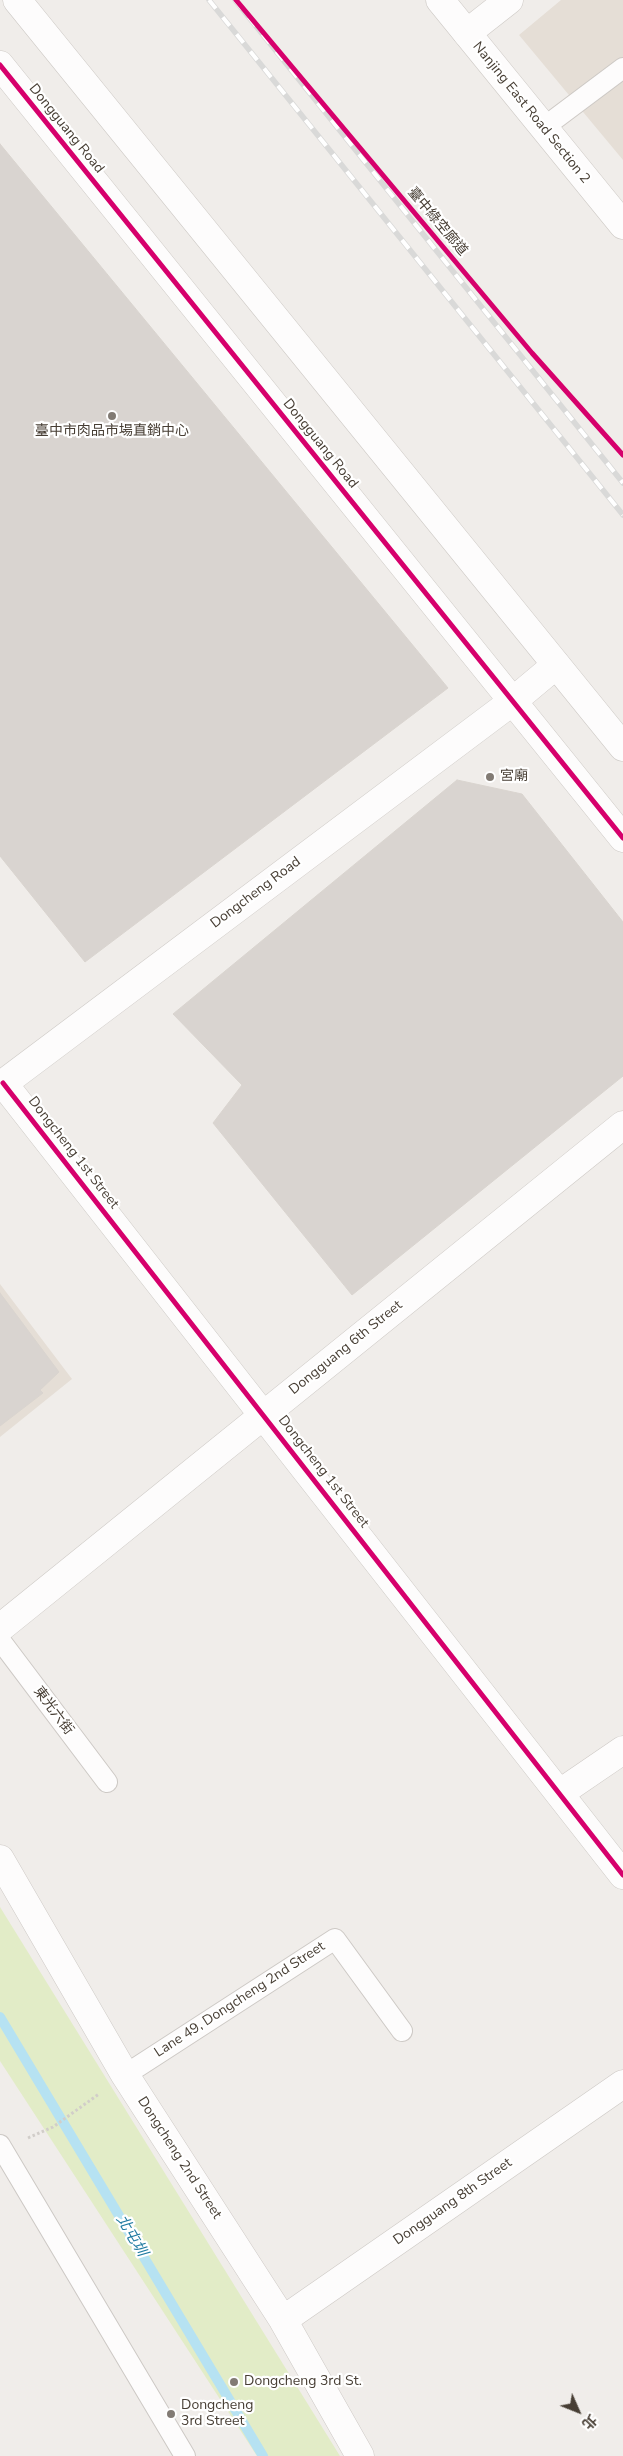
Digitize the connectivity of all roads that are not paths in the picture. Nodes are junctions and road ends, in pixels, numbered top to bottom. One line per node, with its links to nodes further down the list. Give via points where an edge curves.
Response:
1 (17, 0): 9 (street)
2 (440, 0): 4 (street, Nanjing East Road Section 2)
3 (509, 0): 4 (street)
4 (467, 33): 7 (street, Nanjing East Road Section 2)
5 (0, 65): 10 (street, Dongguang Road)
6 (623, 68): 7 (lane)
7 (543, 128): 8 (street, Nanjing East Road Section 2)
8 (623, 226)
9 (556, 665): 10 (street, Dongcheng Road); 11 (street)
10 (513, 701): 12 (street, Dongguang Road); 13 (street, Dongcheng Road)
11 (623, 747)
12 (623, 838)
13 (2, 1085): 15 (street, Dongcheng 1st Street)
14 (623, 1126): 15 (street, Dongguang 6th Street)
15 (264, 1414): 16 (street, Dongguang 6th Street); 20 (street, Dongcheng 1st Street)
16 (0, 1628)
17 (0, 1640): 19 (lane, 東光六街)
18 (623, 1750): 20 (street)
19 (107, 1782)
20 (560, 1793): 22 (street, Dongcheng 1st Street)
21 (0, 1859): 24 (street, Dongcheng 2nd Street)
22 (623, 1875)
23 (402, 2031): 24 (lane, Lane 49, Dongcheng 2nd Street, via 335,1939)
24 (125, 2075): 27 (street, Dongcheng 2nd Street)
25 (623, 2084): 27 (street, Dongguang 8th Street)
26 (1, 2148): 28 (lane)
27 (283, 2320): 29 (street, Dongcheng 2nd Street)
28 (185, 2456)
29 (360, 2456)

